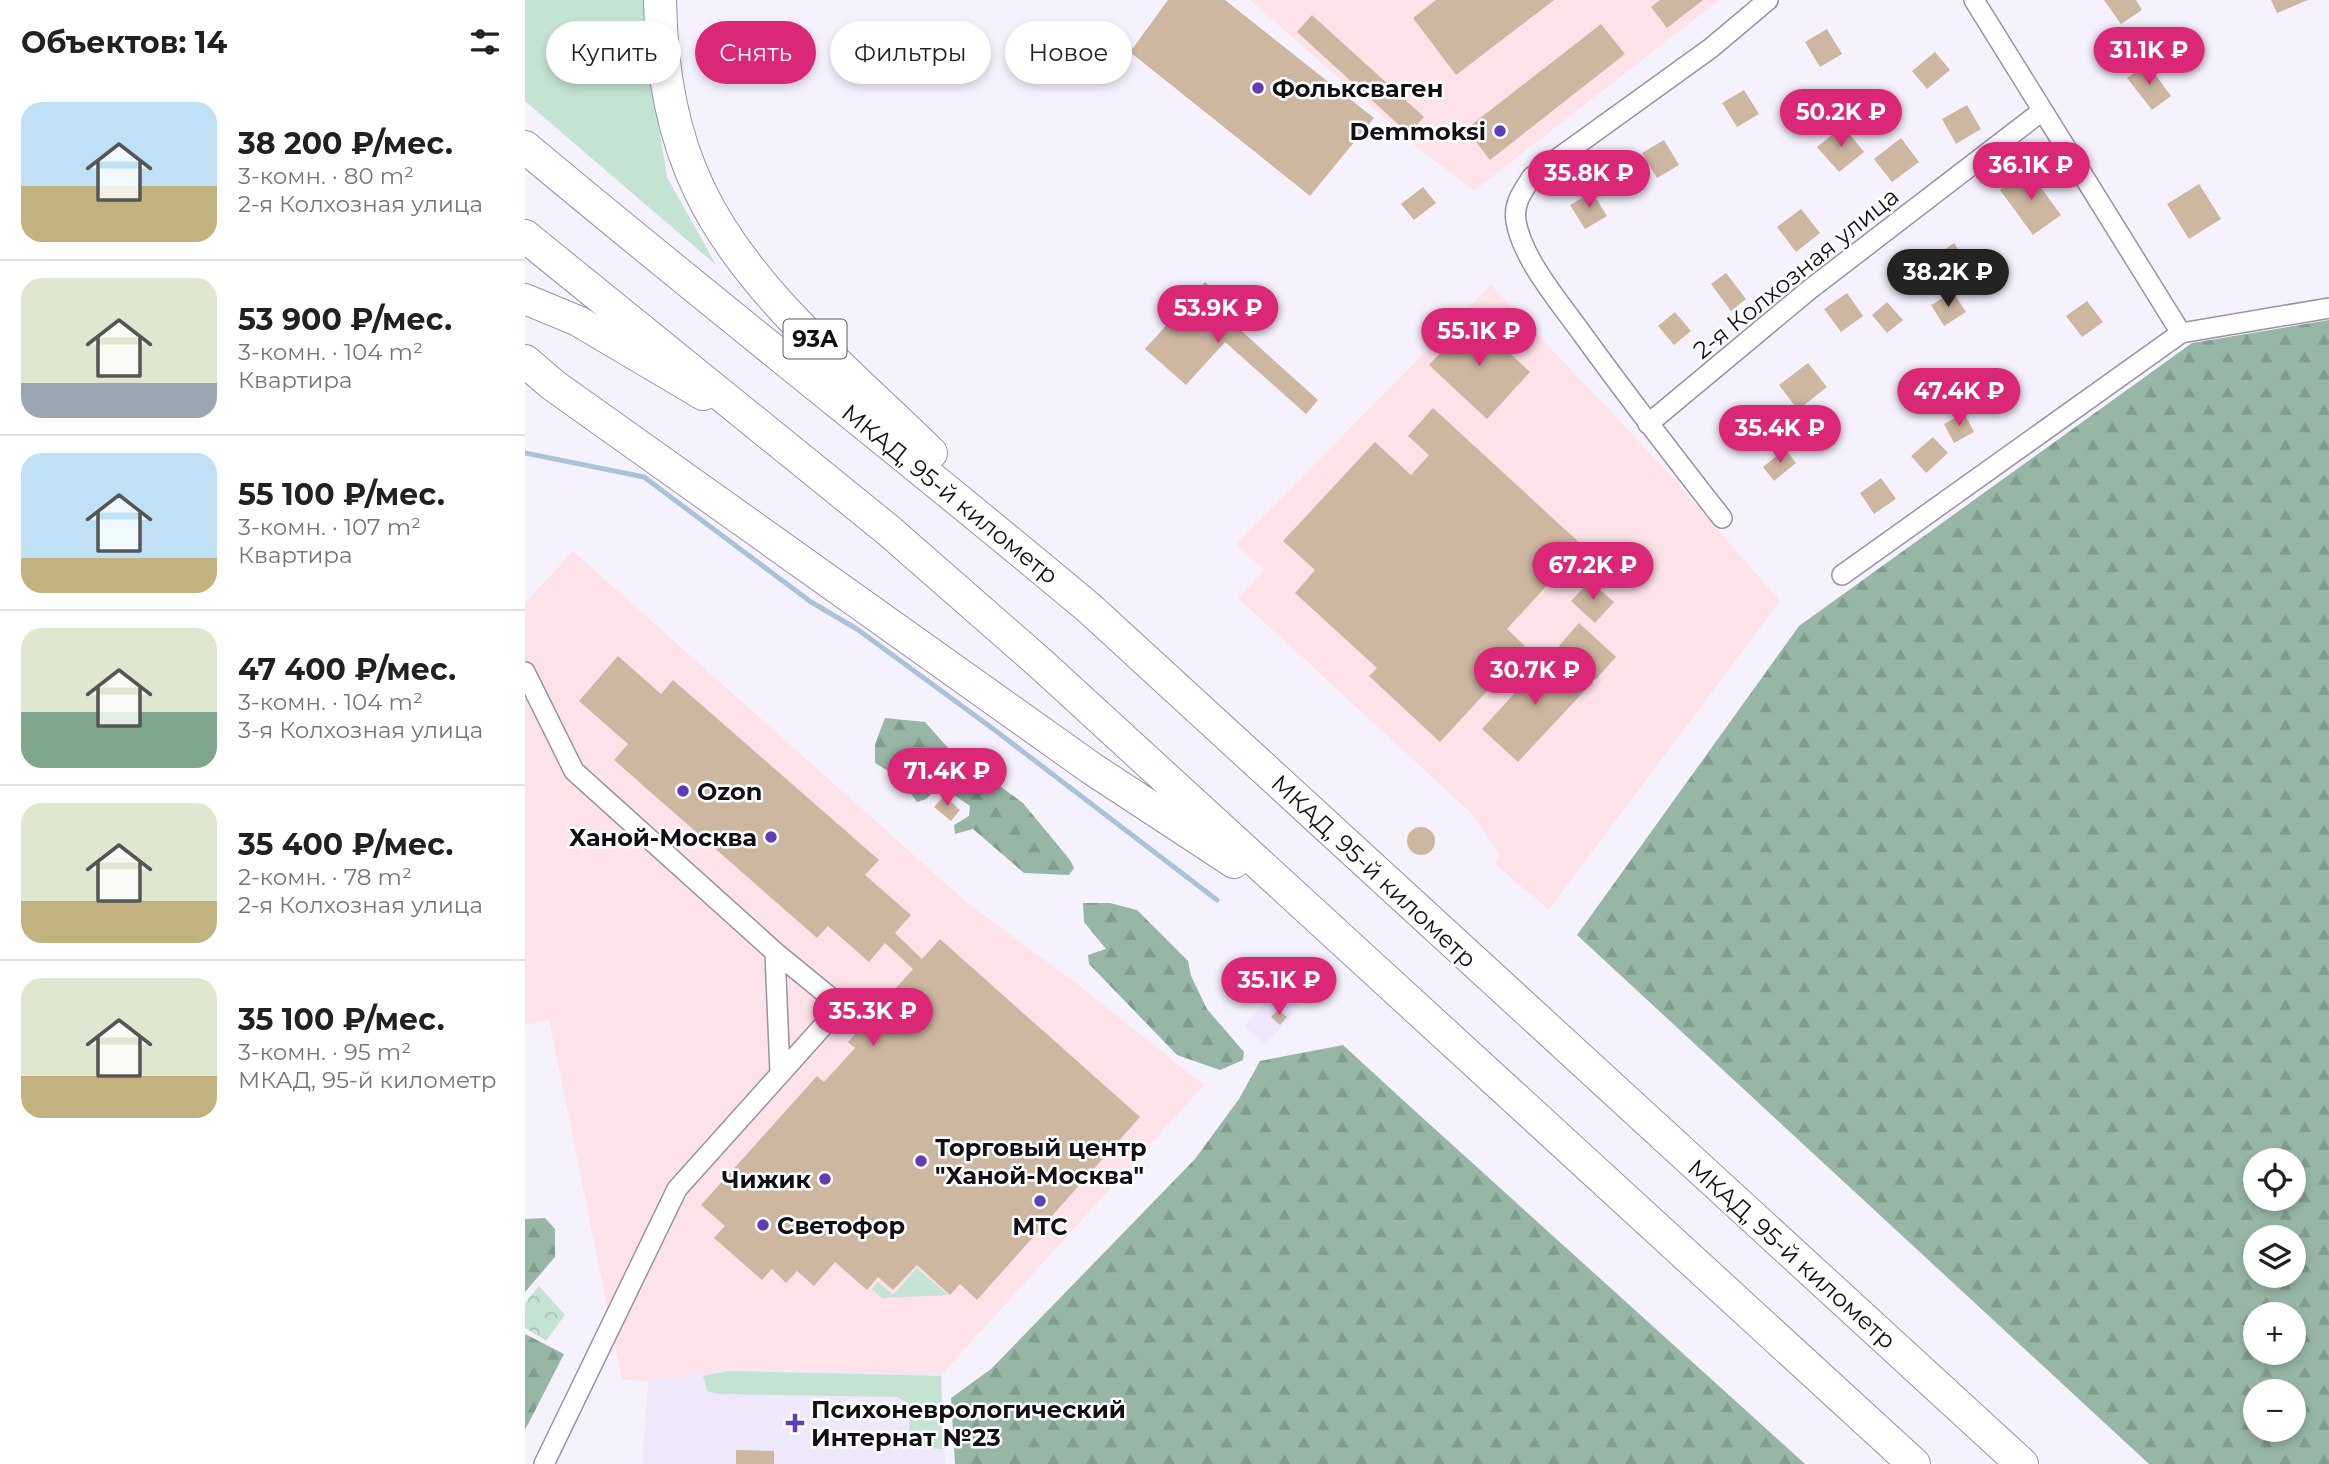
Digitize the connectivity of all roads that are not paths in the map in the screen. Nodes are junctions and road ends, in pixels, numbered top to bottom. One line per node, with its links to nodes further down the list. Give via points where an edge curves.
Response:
1 (660, 0): 15 (highway, 93A, via 661,46 682,146 726,237 803,327)
2 (1768, 0): 11 (street, via 1711,48 1532,177 1517,202 1515,219 1521,237 1546,284)
3 (1974, 0): 4 (street)
4 (2042, 111): 9 (street); 11 (street, 2-я Колхозная улица, via 1809,290)
5 (525, 147): 15 (highway, МКАД, 95-й километр)
6 (525, 236): 12 (highway)
7 (525, 299): 12 (main road, via 578,321 653,363)
8 (2329, 307): 9 (street)
9 (2181, 333): 14 (street)
10 (525, 361): 17 (highway, via 1091,768)
11 (1648, 424): 13 (street)
12 (777, 441): 17 (highway, via 888,530 1040,663)
13 (1722, 518)
14 (1842, 575)
15 (1089, 608): 22 (highway, МКАД, 95-й километр)
16 (528, 677): 18 (street, via 574,771)
17 (1309, 910): 21 (highway)
18 (775, 952): 19 (street); 19 (street, via 841,1006)
19 (780, 1073): 20 (street, via 677,1189)
20 (544, 1464)
21 (1913, 1464)
22 (2022, 1464)

